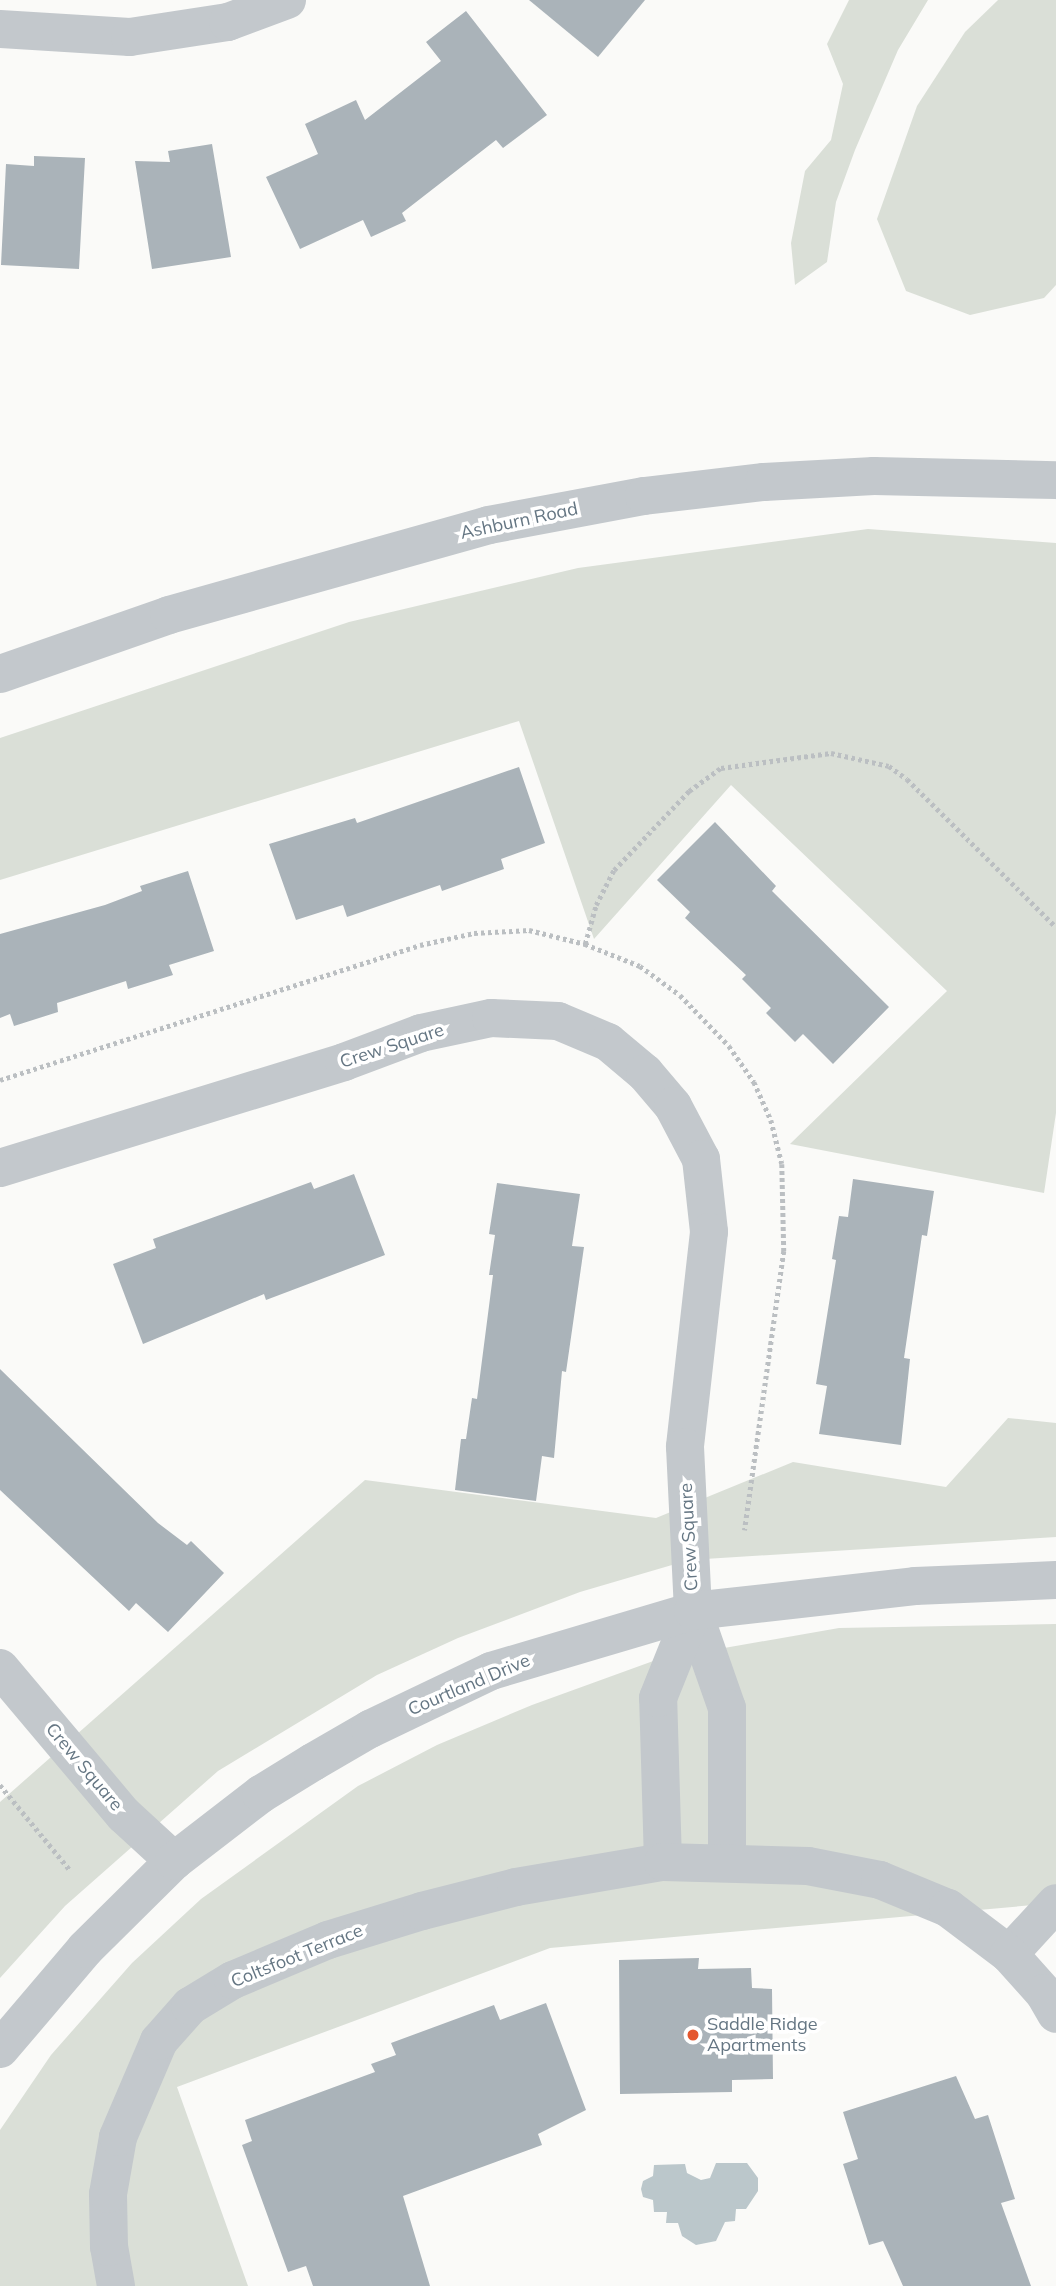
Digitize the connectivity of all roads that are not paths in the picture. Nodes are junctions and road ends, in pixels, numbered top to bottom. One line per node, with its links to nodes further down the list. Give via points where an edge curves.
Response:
1 (287, 0): 2 (street, via 228,22 131,37)
2 (0, 29)
3 (1056, 480): 4 (street, Ashburn Road, via 874,476 764,482 643,496 489,525 169,615)
4 (0, 674)
5 (0, 1168): 7 (street, Crew Square, via 344,1062 421,1033 491,1017 558,1021 608,1042 645,1073 673,1106 701,1159 709,1232 685,1447)
6 (1056, 1580): 7 (street, Courtland Drive, via 915,1586)
7 (693, 1611): 9 (street, Courtland Drive, via 491,1671 370,1729 261,1794); 10 (street, via 658,1698); 11 (street, via 727,1707)
8 (0, 1668): 9 (street, Crew Square, via 124,1815)
9 (174, 1861): 15 (street, Courtland Drive, via 85,1949)
10 (663, 1862): 11 (street, Coltsfoot Terrace); 16 (street, Coltsfoot Terrace, via 516,1887 422,1911 328,1940 233,1980 190,2006 159,2041 118,2137 108,2194 109,2247)
11 (727, 1862): 13 (street, Coltsfoot Terrace, via 808,1866 880,1880 947,1908)
12 (1056, 1903): 13 (street)
13 (1009, 1954): 14 (street, Coltsfoot Terrace, via 1044,1993)
14 (1056, 2014)
15 (0, 2049)
16 (116, 2286)

